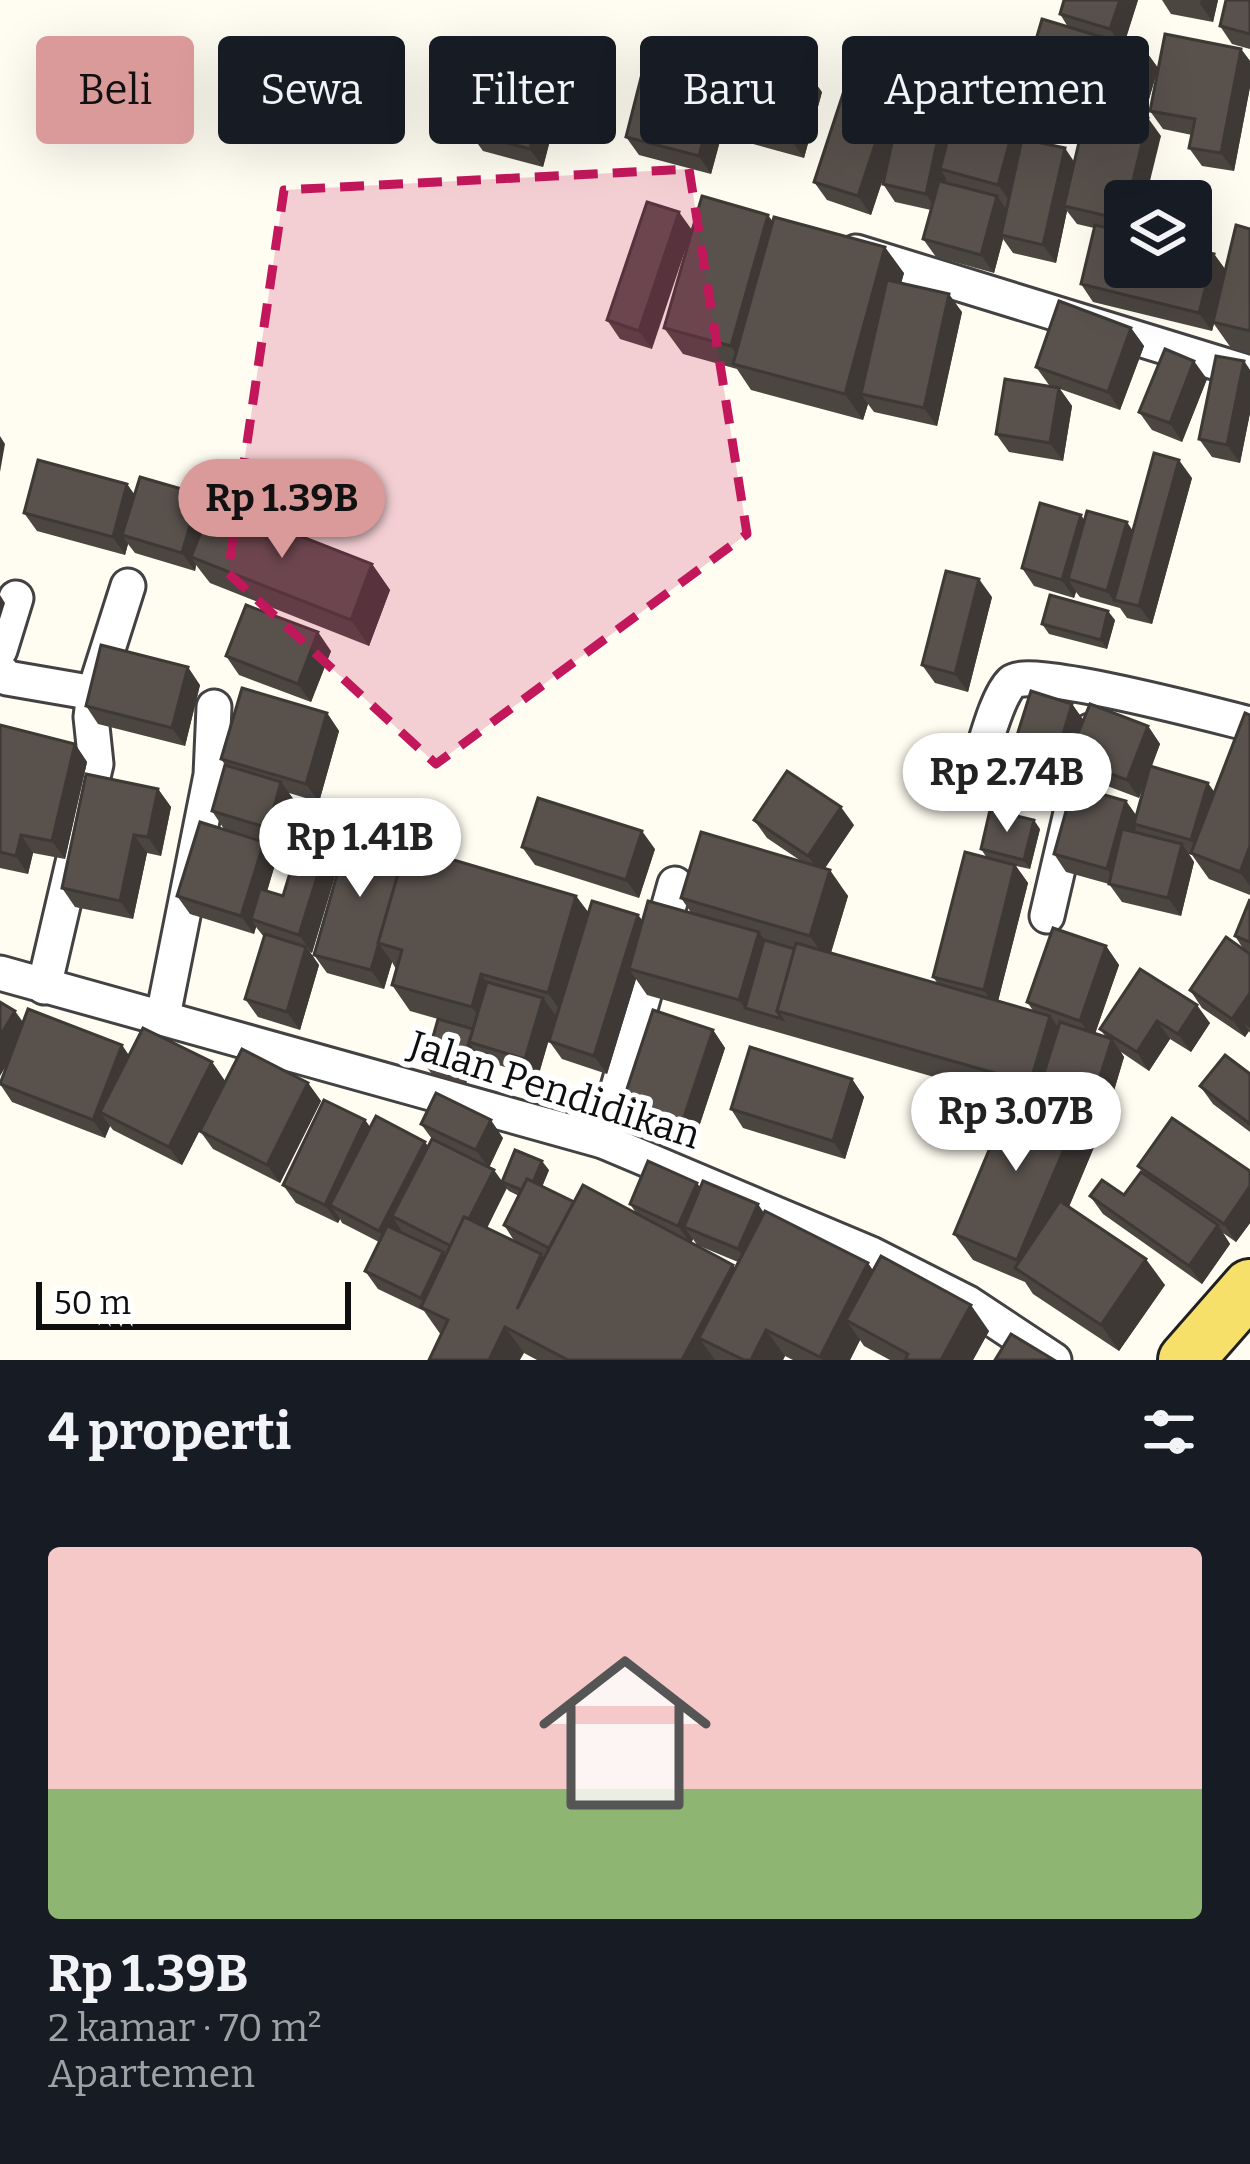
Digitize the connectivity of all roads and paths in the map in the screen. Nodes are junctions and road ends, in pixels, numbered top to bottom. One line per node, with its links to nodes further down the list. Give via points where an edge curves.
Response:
1 (823, 242): 2 (street)
2 (1250, 373)
3 (128, 586): 8 (street)
4 (16, 598): 5 (street)
5 (0, 650)
6 (0, 670): 8 (street)
7 (1100, 689): 10 (street); 11 (street, via 1016,679); 13 (street)
8 (94, 693): 15 (street, via 96,764)
9 (214, 707): 16 (street, via 211,775)
10 (1250, 724)
11 (974, 778)
12 (675, 884): 17 (street)
13 (1047, 916)
14 (0, 973): 15 (street, Jalan Pendidikan)
15 (44, 987): 16 (street, Jalan Pendidikan)
16 (163, 1016): 17 (street, Jalan Pendidikan)
17 (603, 1141): 19 (street, Jalan Pendidikan, via 871,1254 968,1303)
18 (1250, 1287): 20 (main road)
19 (1054, 1360)
20 (1186, 1360)

